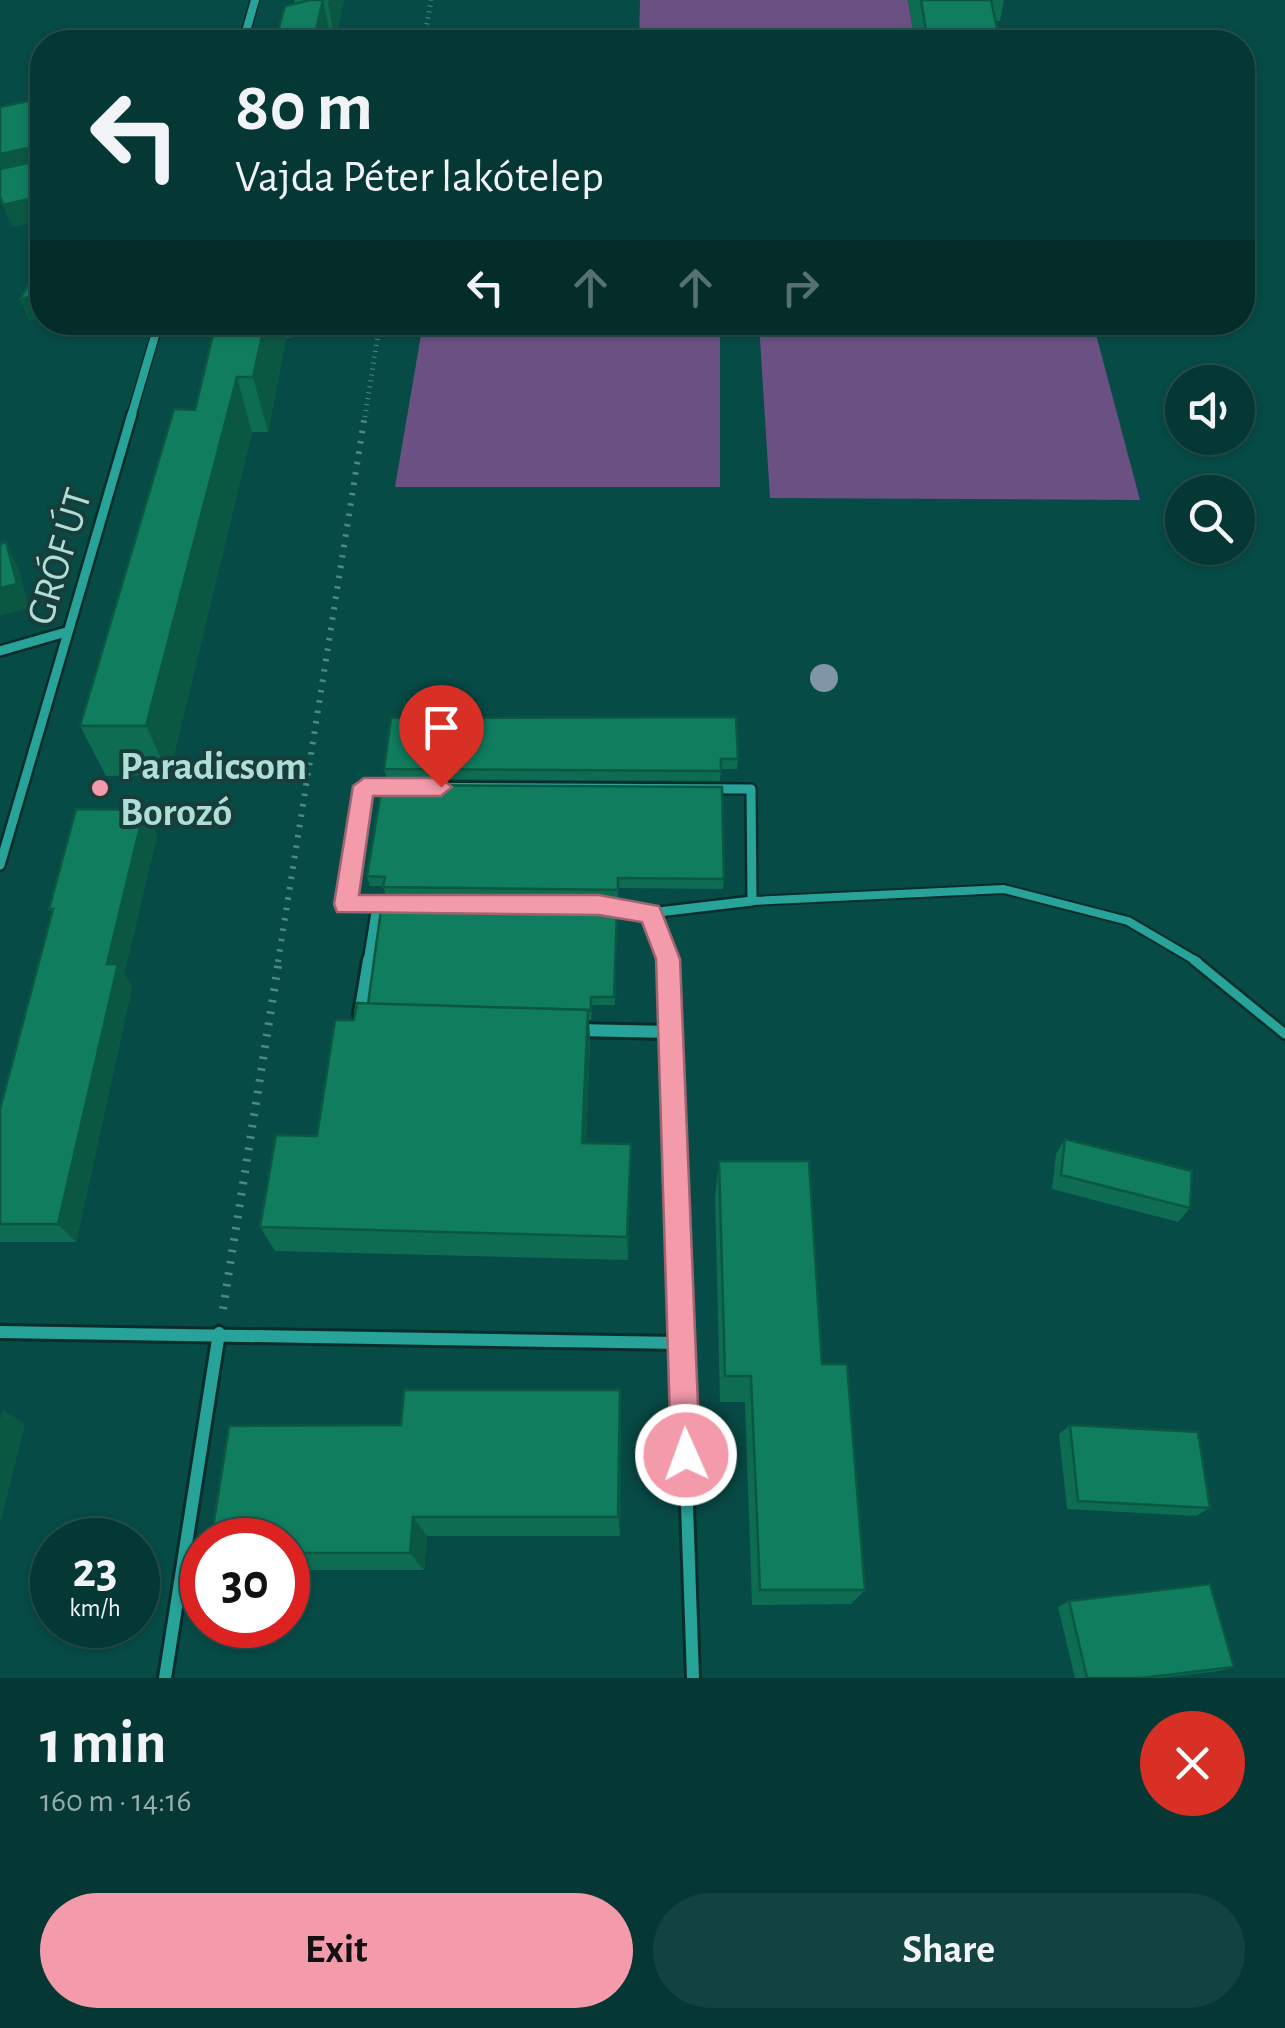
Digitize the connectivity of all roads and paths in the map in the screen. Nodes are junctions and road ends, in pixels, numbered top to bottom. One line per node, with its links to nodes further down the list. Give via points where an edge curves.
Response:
1 (255, 0): 3 (street)
2 (431, 0): 4 (path)
3 (246, 30)
4 (426, 30)
5 (154, 335): 7 (street, GRÓF ÚT)
6 (378, 335): 18 (path)
7 (66, 632): 8 (street); 9 (street, GRÓF ÚT)
8 (0, 650)
9 (0, 865)
10 (752, 902): 11 (street, via 751,789 364,786 346,904); 12 (street); 16 (lane, via 1004,890 1128,921 1204,966)
11 (377, 906): 12 (street, via 599,905); 13 (street, via 359,1023)
12 (650, 913): 15 (street, via 668,959)
13 (378, 1024)
14 (554, 1029): 15 (street)
15 (671, 1032): 19 (street)
16 (1285, 1034)
17 (0, 1332): 18 (street)
18 (220, 1334): 19 (street); 20 (street)
19 (682, 1344): 21 (street)
20 (165, 1678)
21 (693, 1678)

